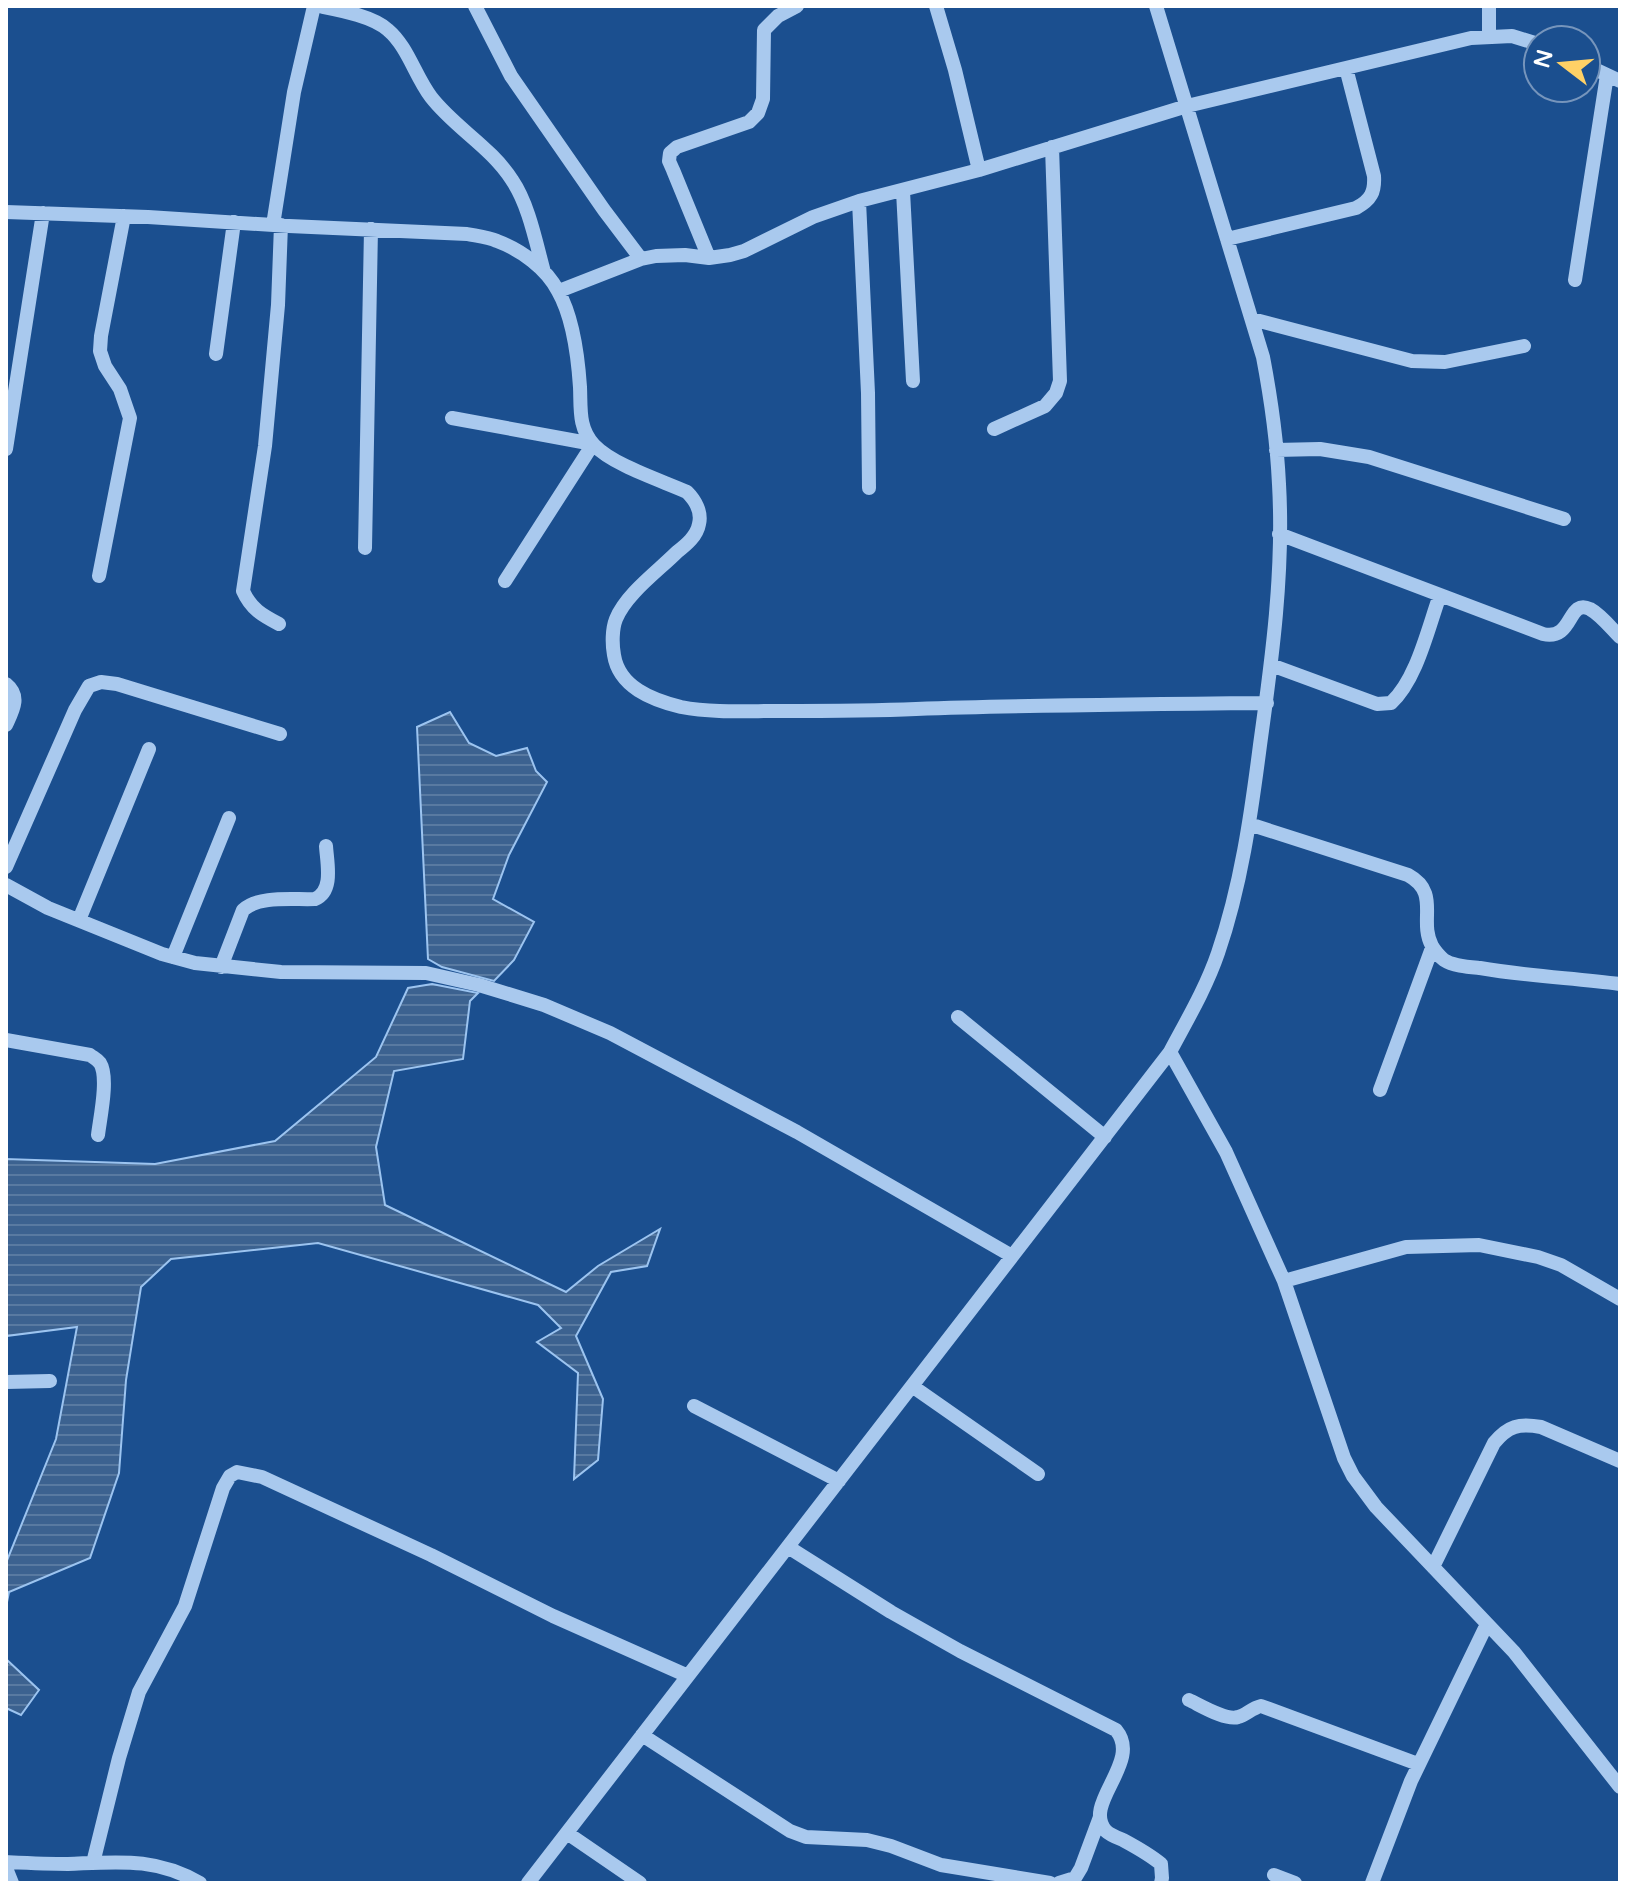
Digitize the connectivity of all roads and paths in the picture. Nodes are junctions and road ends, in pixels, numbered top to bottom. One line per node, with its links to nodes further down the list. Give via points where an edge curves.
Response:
1 (316, 6): 20 (street, via 294,92); 25 (street, via 366,18 389,30 448,118 513,180)
2 (475, 6): 24 (street, via 511,76)
3 (797, 6): 23 (street, via 764,30 758,113 749,122 670,153)
4 (936, 6): 13 (street)
5 (1156, 6): 11 (street)
6 (1489, 6): 7 (street)
7 (1489, 36): 8 (street); 9 (street)
8 (1522, 39)
9 (1346, 68): 11 (street); 22 (street, via 1374,176 1371,196 1356,208)
10 (1616, 77): 26 (street)
11 (1187, 106): 12 (street); 22 (street)
12 (1052, 147): 13 (street); 33 (street, via 1060,381 1045,406)
13 (979, 170): 14 (street)
14 (903, 191): 15 (street); 31 (street)
15 (859, 201): 23 (street, via 744,251); 37 (street)
16 (6, 212): 17 (street)
17 (43, 213): 18 (street); 35 (street)
18 (124, 216): 19 (street); 41 (street, via 100,351 130,418)
19 (234, 222): 20 (street); 30 (street)
20 (277, 225): 21 (street); 44 (street, via 278,305 265,446 243,591 256,612)
21 (371, 229): 25 (street, via 495,239); 40 (street)
22 (1227, 239): 28 (street)
23 (709, 258): 24 (street, via 671,254)
24 (641, 259): 27 (street)
25 (544, 273): 27 (street)
26 (1575, 280)
27 (559, 291): 34 (street, via 576,347 582,427)
28 (1252, 319): 29 (street, via 1412,361 1445,362); 36 (street)
29 (1524, 346)
30 (216, 354)
31 (913, 381)
32 (452, 418): 34 (street)
33 (994, 429)
34 (593, 444): 42 (street); 48 (street, via 608,458 687,492 697,507 699,523 692,539 627,600 615,620 614,656 621,674 636,690 656,699 681,707 745,711)
35 (6, 449)
36 (1276, 450): 38 (street, via 1320,449 1369,457); 39 (street)
37 (869, 488)
38 (1564, 519)
39 (1279, 534): 43 (street); 46 (street)
40 (365, 548)
41 (99, 576)
42 (505, 581)
43 (1440, 595): 45 (street, via 1552,636 1578,609 1589,609); 46 (street, via 1411,676 1391,703 1377,704)
44 (279, 624)
45 (1620, 637)
46 (1271, 665): 48 (street)
47 (6, 684): 49 (street, via 15,698)
48 (1267, 703): 53 (street)
49 (6, 725)
50 (280, 734): 55 (street, via 117,684 89,686)
51 (149, 749): 57 (street)
52 (229, 818): 59 (street)
53 (1249, 824): 58 (street, via 1418,881 1425,891); 64 (street, via 1217,955)
54 (326, 846): 60 (street, via 328,875 322,896 250,903)
55 (6, 867)
56 (6, 885): 57 (street)
57 (79, 920): 59 (street)
58 (1432, 948): 61 (street, via 1444,960 1463,966); 65 (street)
59 (173, 957): 60 (street)
60 (221, 967): 68 (street, via 426,973 544,1005 610,1033 797,1132)
61 (1620, 984)
62 (958, 1017): 67 (street)
63 (6, 1040): 66 (street, via 98,1060 104,1077)
64 (1170, 1052): 67 (street); 69 (street, via 1226,1152)
65 (1380, 1090)
66 (98, 1135)
67 (1105, 1137): 68 (street)
68 (1012, 1256): 73 (street)
69 (1284, 1281): 70 (street, via 1406,1247 1479,1245 1561,1265); 79 (street, via 1353,1476)
70 (1620, 1299)
71 (50, 1381): 72 (street)
72 (6, 1382)
73 (912, 1386): 76 (street); 77 (street)
74 (694, 1406): 77 (street)
75 (1620, 1461): 79 (street, via 1541,1427 1527,1424 1504,1431)
76 (1038, 1474)
77 (839, 1481): 78 (street)
78 (788, 1547): 81 (street); 86 (street, via 960,1651 1116,1730 1122,1760)
79 (1433, 1567): 80 (street)
80 (1487, 1624): 84 (street); 85 (street)
81 (688, 1676): 83 (street); 88 (street, via 262,1477 237,1472 223,1488 185,1606 139,1692)
82 (1189, 1700): 84 (street, via 1230,1718 1261,1706)
83 (642, 1735): 87 (street); 95 (street, via 806,1837 867,1840 941,1865)
84 (1418, 1764): 99 (street)
85 (1620, 1787)
86 (1100, 1817): 96 (street, via 1075,1878); 97 (street, via 1105,1830 1161,1864)
87 (567, 1833): 93 (street); 94 (street)
88 (93, 1863): 89 (street); 92 (street, via 146,1863)
89 (6, 1865): 91 (street)
90 (1274, 1875): 98 (street)
91 (12, 1883)
92 (200, 1883)
93 (528, 1883)
94 (640, 1883)
95 (1050, 1883)
96 (1059, 1883)
97 (1161, 1883)
98 (1295, 1883)
99 (1372, 1883)

